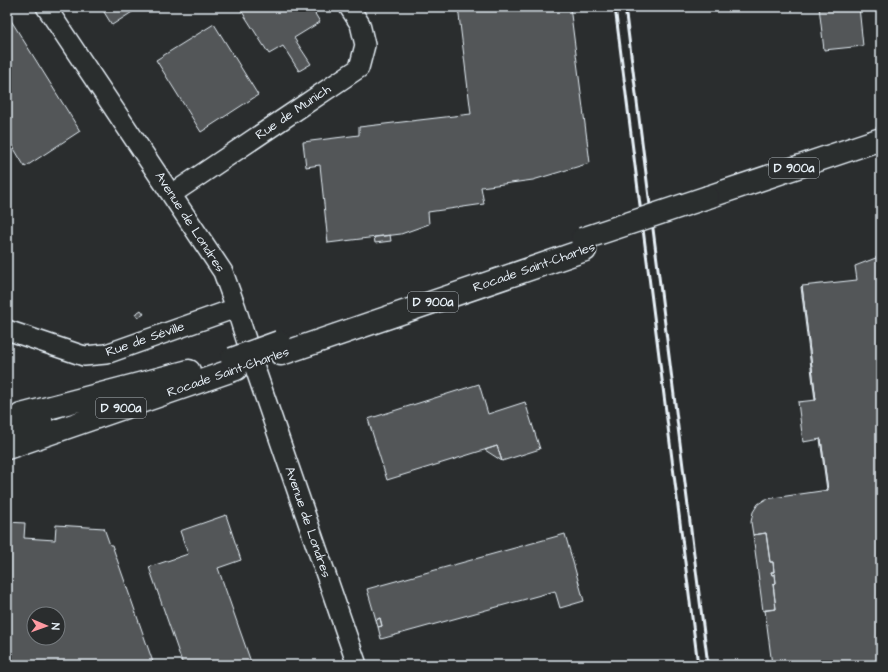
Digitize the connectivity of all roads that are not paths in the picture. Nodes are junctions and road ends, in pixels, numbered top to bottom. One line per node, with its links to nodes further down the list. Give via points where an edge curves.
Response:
1 (46, 7): 5 (street, Avenue de Londres)
2 (349, 7): 5 (street, Rue de Munich, via 360,24 366,45 359,68)
3 (881, 139): 6 (main road, Rocade Saint-Charles / D 900a)
4 (881, 151): 6 (main road, Rocade Saint-Charles / D 900a)
5 (172, 194): 7 (street, Avenue de Londres, via 223,272)
6 (709, 202): 9 (main road, Rocade Saint-Charles / D 900a)
7 (236, 308): 8 (street, Rue de Séville, via 106,354 84,356); 14 (street, Avenue de Londres)
8 (7, 330)
9 (234, 364): 10 (main road, Rocade Saint-Charles / D 900a); 13 (main road, Rocade Saint-Charles / D 900a)
10 (192, 370): 11 (main road); 12 (main road, Rocade Saint-Charles / D 900a)
11 (7, 418)
12 (7, 432)
13 (7, 448)
14 (357, 665)

